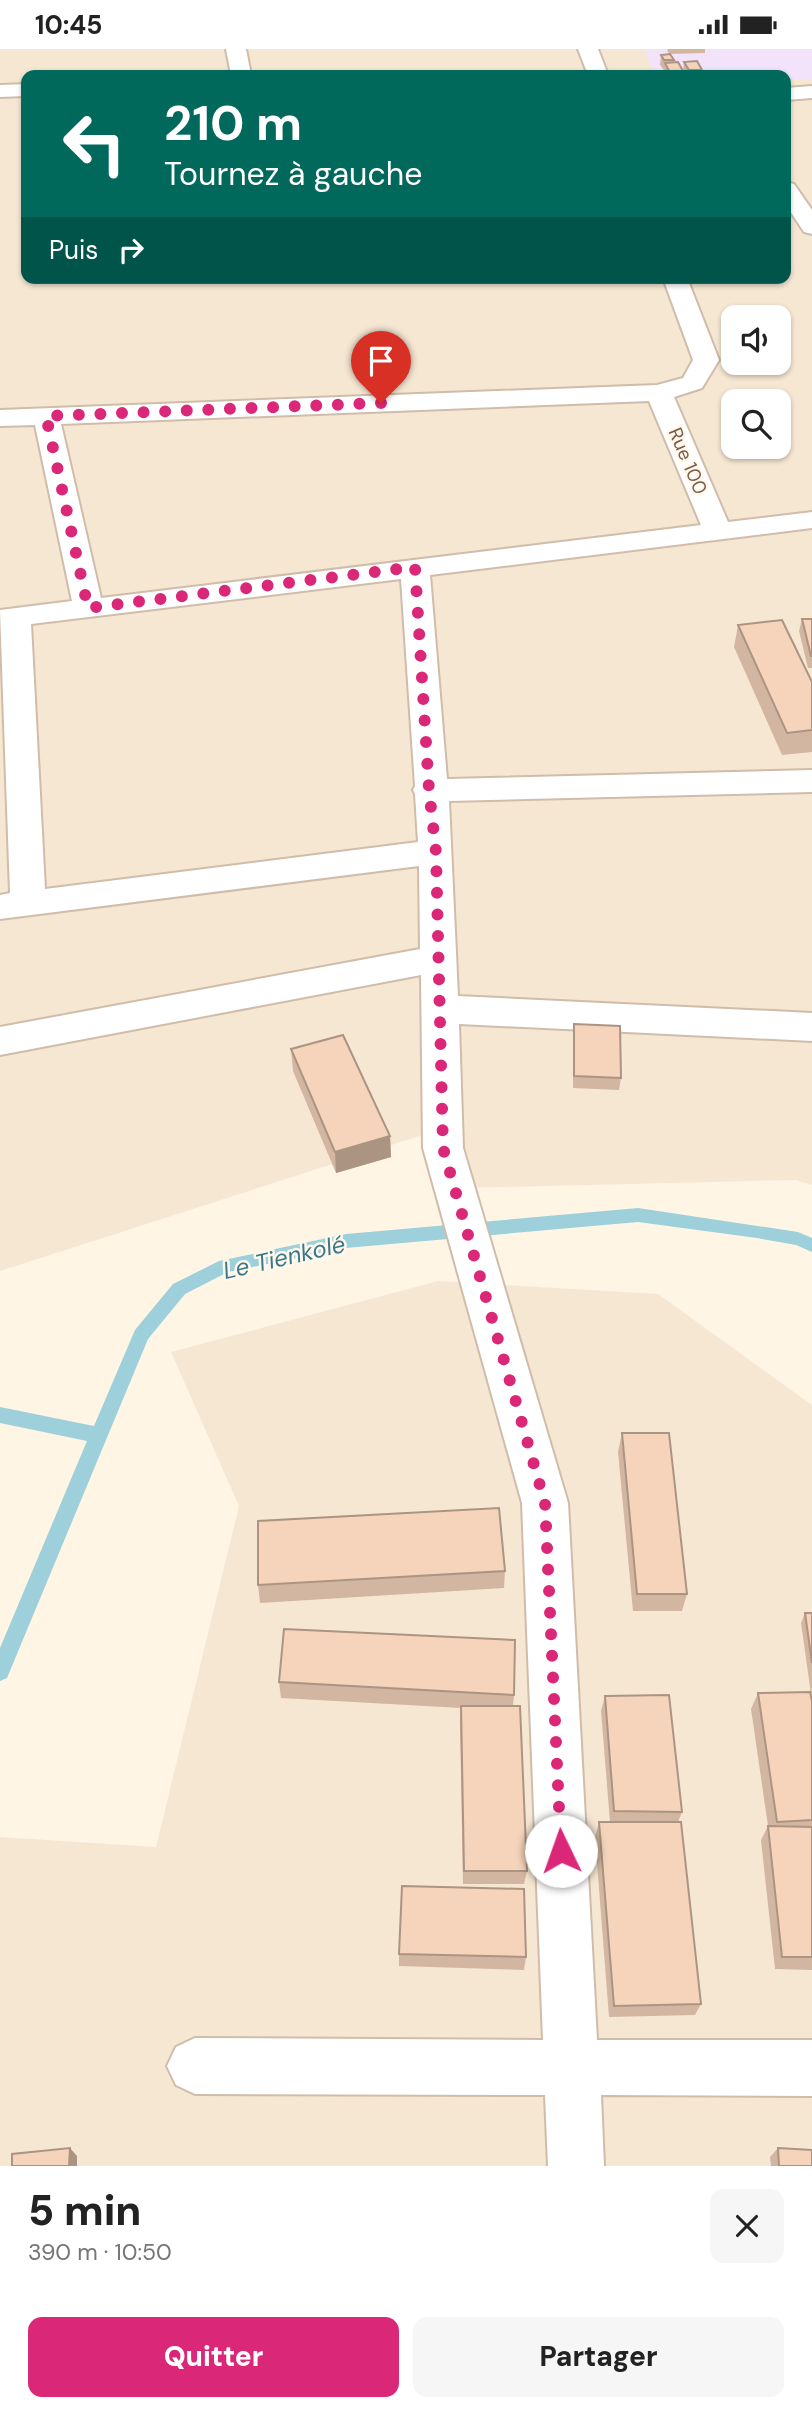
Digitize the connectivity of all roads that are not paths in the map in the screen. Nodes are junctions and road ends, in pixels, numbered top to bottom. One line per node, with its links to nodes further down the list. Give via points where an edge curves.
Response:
1 (236, 49): 3 (street)
2 (588, 49): 4 (street)
3 (240, 70)
4 (596, 70)
5 (21, 90): 6 (street)
6 (0, 91)
7 (812, 92): 8 (street)
8 (791, 94)
9 (812, 182): 10 (street)
10 (791, 184)
11 (791, 196): 12 (street)
12 (812, 227)
13 (677, 284): 14 (street, via 706,360 692,383)
14 (659, 393): 15 (street); 18 (street, Rue 100)
15 (46, 416): 16 (street); 20 (street)
16 (0, 418)
17 (812, 520): 18 (street)
18 (716, 530): 19 (street)
19 (415, 567): 20 (street); 23 (street)
20 (88, 608): 21 (street)
21 (8, 618): 25 (street)
22 (812, 781): 23 (street)
23 (429, 790): 24 (street)
24 (436, 852): 25 (street); 26 (street)
25 (14, 906)
26 (439, 959): 27 (street); 29 (street)
27 (440, 1009): 28 (street); 31 (street, via 443,1148 545,1503)
28 (812, 1027)
29 (0, 1041)
30 (195, 2066): 31 (street)
31 (571, 2066): 32 (street); 33 (street)
32 (812, 2068)
33 (576, 2166)

